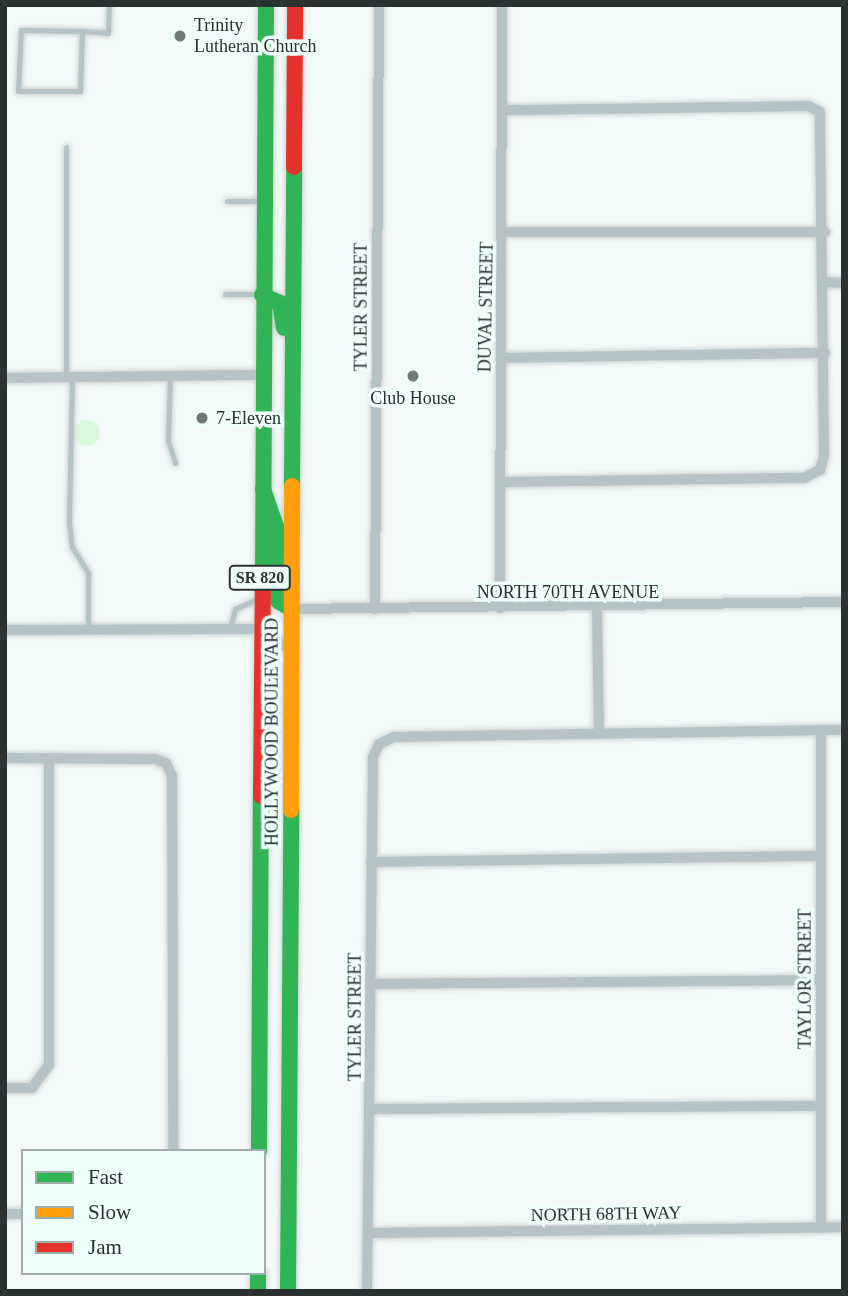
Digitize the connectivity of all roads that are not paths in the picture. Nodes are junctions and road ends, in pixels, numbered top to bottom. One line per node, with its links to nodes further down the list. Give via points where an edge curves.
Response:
1 (109, 5): 6 (lane, via 108,33)
2 (266, 5): 10 (highway, HOLLYWOOD BOULEVARD / SR 820)
3 (295, 5): 23 (highway, HOLLYWOOD BOULEVARD / SR 820)
4 (379, 5): 31 (street, TYLER STREET)
5 (502, 5): 7 (street, DUVAL STREET)
6 (82, 32): 6 (lane, via 21,30 19,91 80,91)
7 (504, 110): 11 (street, DUVAL STREET); 12 (street, via 808,106 820,112)
8 (66, 147): 21 (lane)
9 (227, 201): 10 (lane)
10 (264, 201): 16 (highway, HOLLYWOOD BOULEVARD / SR 820)
11 (503, 232): 12 (street); 18 (street, DUVAL STREET)
12 (825, 232): 13 (street)
13 (824, 282): 14 (street); 17 (street)
14 (843, 284)
15 (225, 294): 16 (lane)
16 (262, 295): 19 (highway, HOLLYWOOD BOULEVARD / SR 820); 23 (highway, via 276,298 284,313 284,395)
17 (825, 353): 18 (street); 25 (street, via 820,470 804,478)
18 (500, 358): 25 (street, DUVAL STREET)
19 (261, 375): 20 (street); 26 (highway, HOLLYWOOD BOULEVARD / SR 820)
20 (170, 376): 21 (street); 24 (lane, via 168,440)
21 (69, 377): 22 (street); 36 (lane, via 69,523 72,547 88,573)
22 (5, 378)
23 (293, 400): 30 (highway, HOLLYWOOD BOULEVARD / SR 820)
24 (175, 463)
25 (500, 482): 29 (street, DUVAL STREET)
26 (261, 486): 27 (highway, HOLLYWOOD BOULEVARD / SR 820); 30 (highway, via 273,506 278,601)
27 (260, 598): 33 (lane, via 235,609); 34 (highway, HOLLYWOOD BOULEVARD / SR 820)
28 (843, 602): 32 (street, NORTH 70TH AVENUE)
29 (500, 608): 31 (street, NORTH 70TH AVENUE); 32 (street, NORTH 70TH AVENUE)
30 (292, 609): 31 (street, NORTH 70TH AVENUE); 37 (highway, HOLLYWOOD BOULEVARD / SR 820)
31 (375, 609)
32 (597, 609): 40 (street)
33 (230, 629): 34 (street); 36 (street)
34 (260, 629): 37 (street); 51 (highway, HOLLYWOOD BOULEVARD / SR 820)
35 (5, 630): 36 (street)
36 (88, 630)
37 (292, 652): 55 (highway, HOLLYWOOD BOULEVARD / SR 820)
38 (843, 730): 39 (street)
39 (821, 732): 40 (street); 43 (street, TAYLOR STREET)
40 (599, 733): 44 (street, TYLER STREET, via 394,737 379,744 373,757)
41 (5, 758): 42 (street)
42 (49, 759): 47 (street, via 44,1080 32,1088); 50 (street, via 166,763 172,776)
43 (820, 856): 44 (street); 45 (street, TAYLOR STREET)
44 (371, 862): 46 (street, TYLER STREET)
45 (821, 980): 46 (street); 48 (street, TAYLOR STREET)
46 (370, 984): 49 (street, TYLER STREET)
47 (5, 1088)
48 (821, 1106): 49 (street); 52 (street, TAYLOR STREET)
49 (370, 1109): 54 (street, TYLER STREET)
50 (173, 1149)
51 (259, 1149)
52 (821, 1227): 53 (street, NORTH 68TH WAY); 54 (street, NORTH 68TH WAY)
53 (843, 1227)
54 (369, 1233): 56 (street, TYLER STREET)
55 (288, 1291)
56 (368, 1291)

